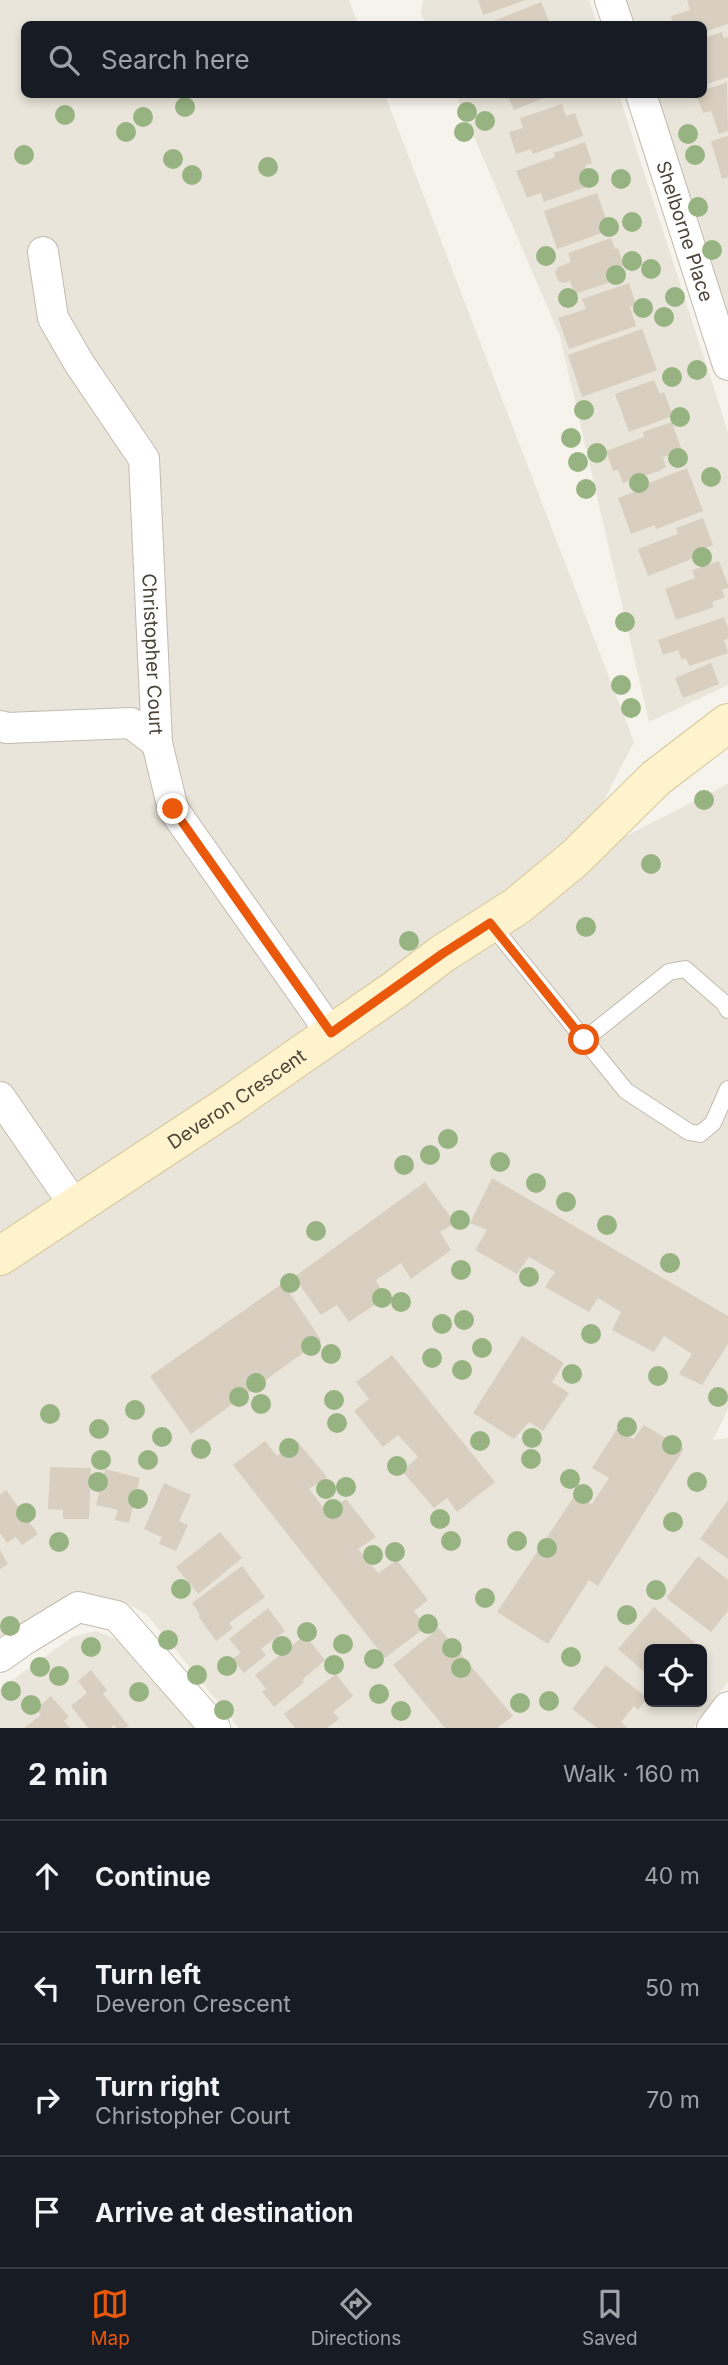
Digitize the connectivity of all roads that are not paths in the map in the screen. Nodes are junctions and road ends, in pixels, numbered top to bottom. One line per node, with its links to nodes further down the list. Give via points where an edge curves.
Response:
1 (610, 0): 2 (street)
2 (617, 21)
3 (642, 98): 5 (street, Shelborne Place)
4 (43, 252): 8 (street, Christopher Court, via 53,318 144,459)
5 (728, 365)
6 (728, 723): 9 (street, Deveron Crescent, via 656,778 575,858)
7 (0, 726): 8 (street, via 131,723)
8 (157, 743): 11 (street, Christopher Court, via 173,809)
9 (490, 923): 11 (street, Deveron Crescent); 12 (lane)
10 (728, 1010): 12 (lane, via 685,969 669,972)
11 (331, 1033): 15 (street, Deveron Crescent)
12 (584, 1040): 13 (lane, via 626,1091 689,1132 701,1134 713,1124)
13 (728, 1089)
14 (0, 1097): 15 (street)
15 (75, 1206): 16 (street, Deveron Crescent)
16 (0, 1256)
17 (0, 1657): 19 (street, via 78,1607 117,1616)
18 (728, 1707): 20 (street)
19 (215, 1728)
20 (712, 1728)

